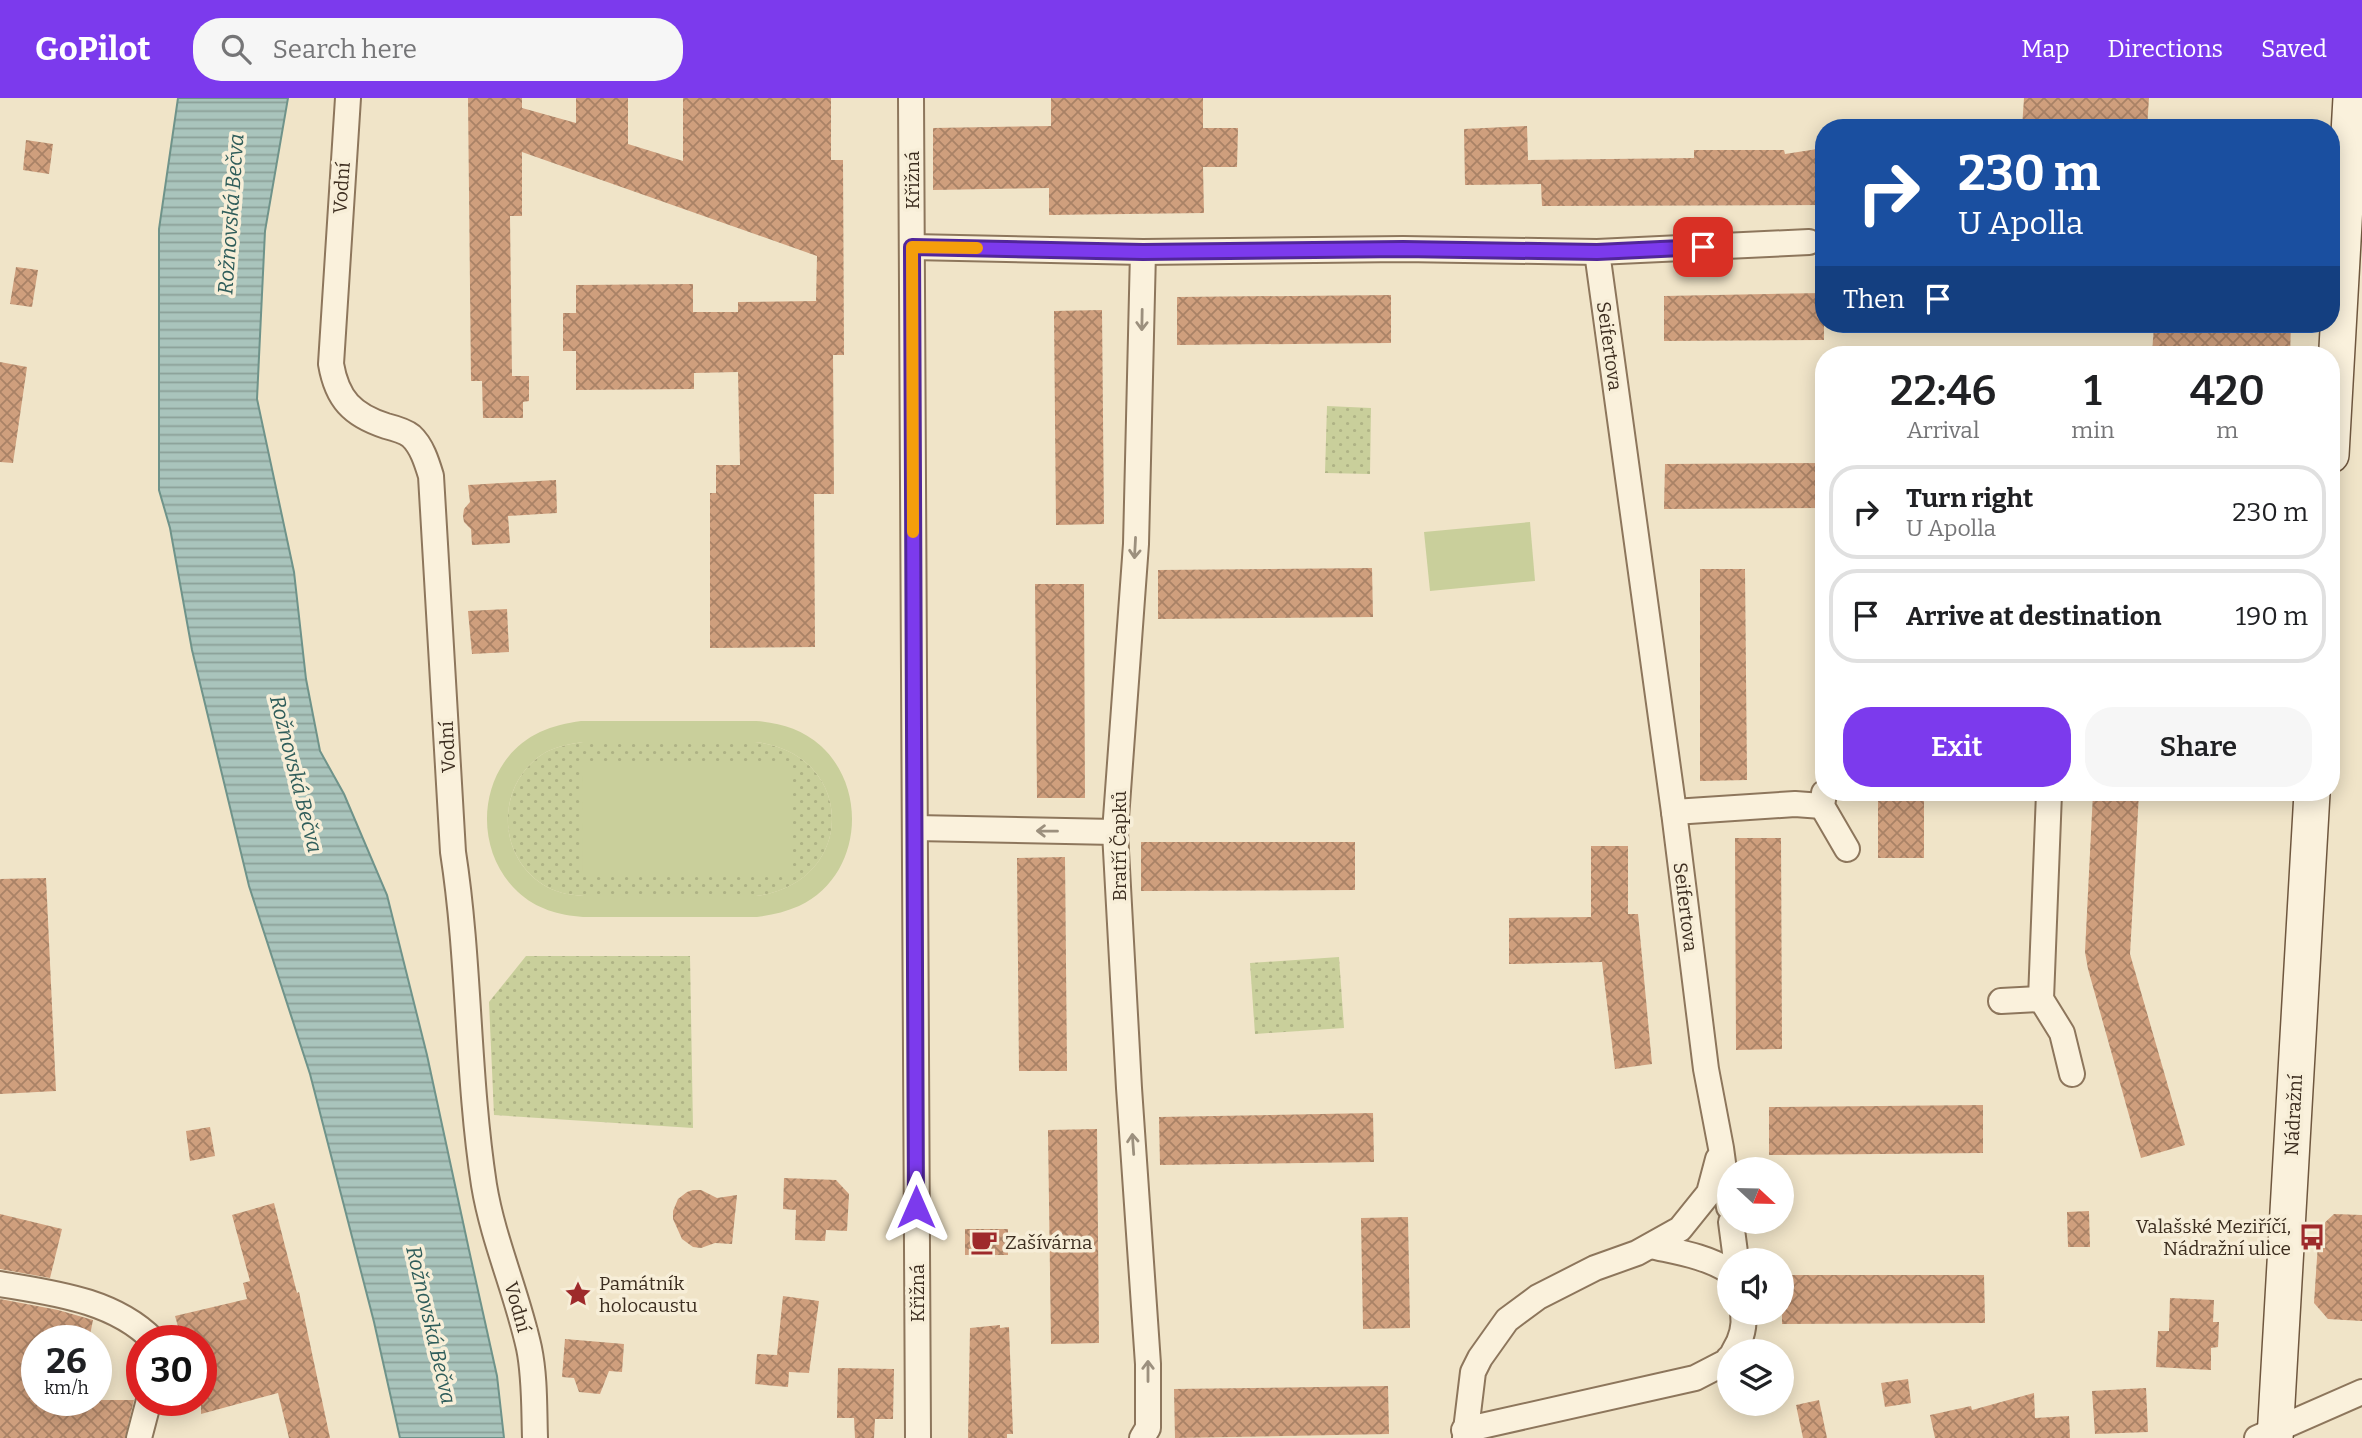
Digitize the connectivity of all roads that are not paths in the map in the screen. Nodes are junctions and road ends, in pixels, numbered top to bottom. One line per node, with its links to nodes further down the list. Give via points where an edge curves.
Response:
1 (348, 98): 32 (street, Vodní, via 331,364 340,396 352,410 411,436 431,476 474,1119 488,1200 530,1352)
2 (911, 98): 5 (street, Křižná)
3 (2351, 98): 8 (main road)
4 (1809, 242): 7 (street)
5 (912, 247): 6 (street); 14 (street, Křižná)
6 (1143, 252): 7 (street); 15 (street, Bratří Čapků, one-way to 15, via 1136,544)
7 (1597, 252): 13 (street, Seifertova)
8 (2340, 281)
9 (1815, 800): 13 (street)
10 (1824, 801): 16 (street)
11 (2049, 801): 17 (street)
12 (2311, 801): 30 (main road, Nádražní)
13 (1674, 812): 20 (street, Seifertova, via 1706,1069)
14 (915, 828): 15 (street, one-way to 14); 33 (street, Křižná)
15 (1115, 832): 34 (street, Bratří Čapků, one-way to 15, via 1148,1428 1148,1364)
16 (1847, 849)
17 (2041, 999): 18 (street); 19 (street, via 2062,1033)
18 (2001, 1001)
19 (2072, 1074)
20 (1721, 1148): 21 (street); 22 (street, Seifertova, via 1709,1193 1680,1229)
21 (1722, 1157)
22 (1651, 1246): 23 (street); 29 (street, Seifertova, via 1538,1297 1507,1320 1473,1372)
23 (1717, 1264)
24 (0, 1284): 25 (street, via 66,1295)
25 (136, 1325)
26 (1717, 1367): 29 (street, via 1695,1378)
27 (2362, 1392): 30 (street)
28 (145, 1416): 31 (street)
29 (1464, 1434)
30 (2269, 1436)
31 (139, 1438)
32 (535, 1438)
33 (918, 1438)
34 (1142, 1438)

